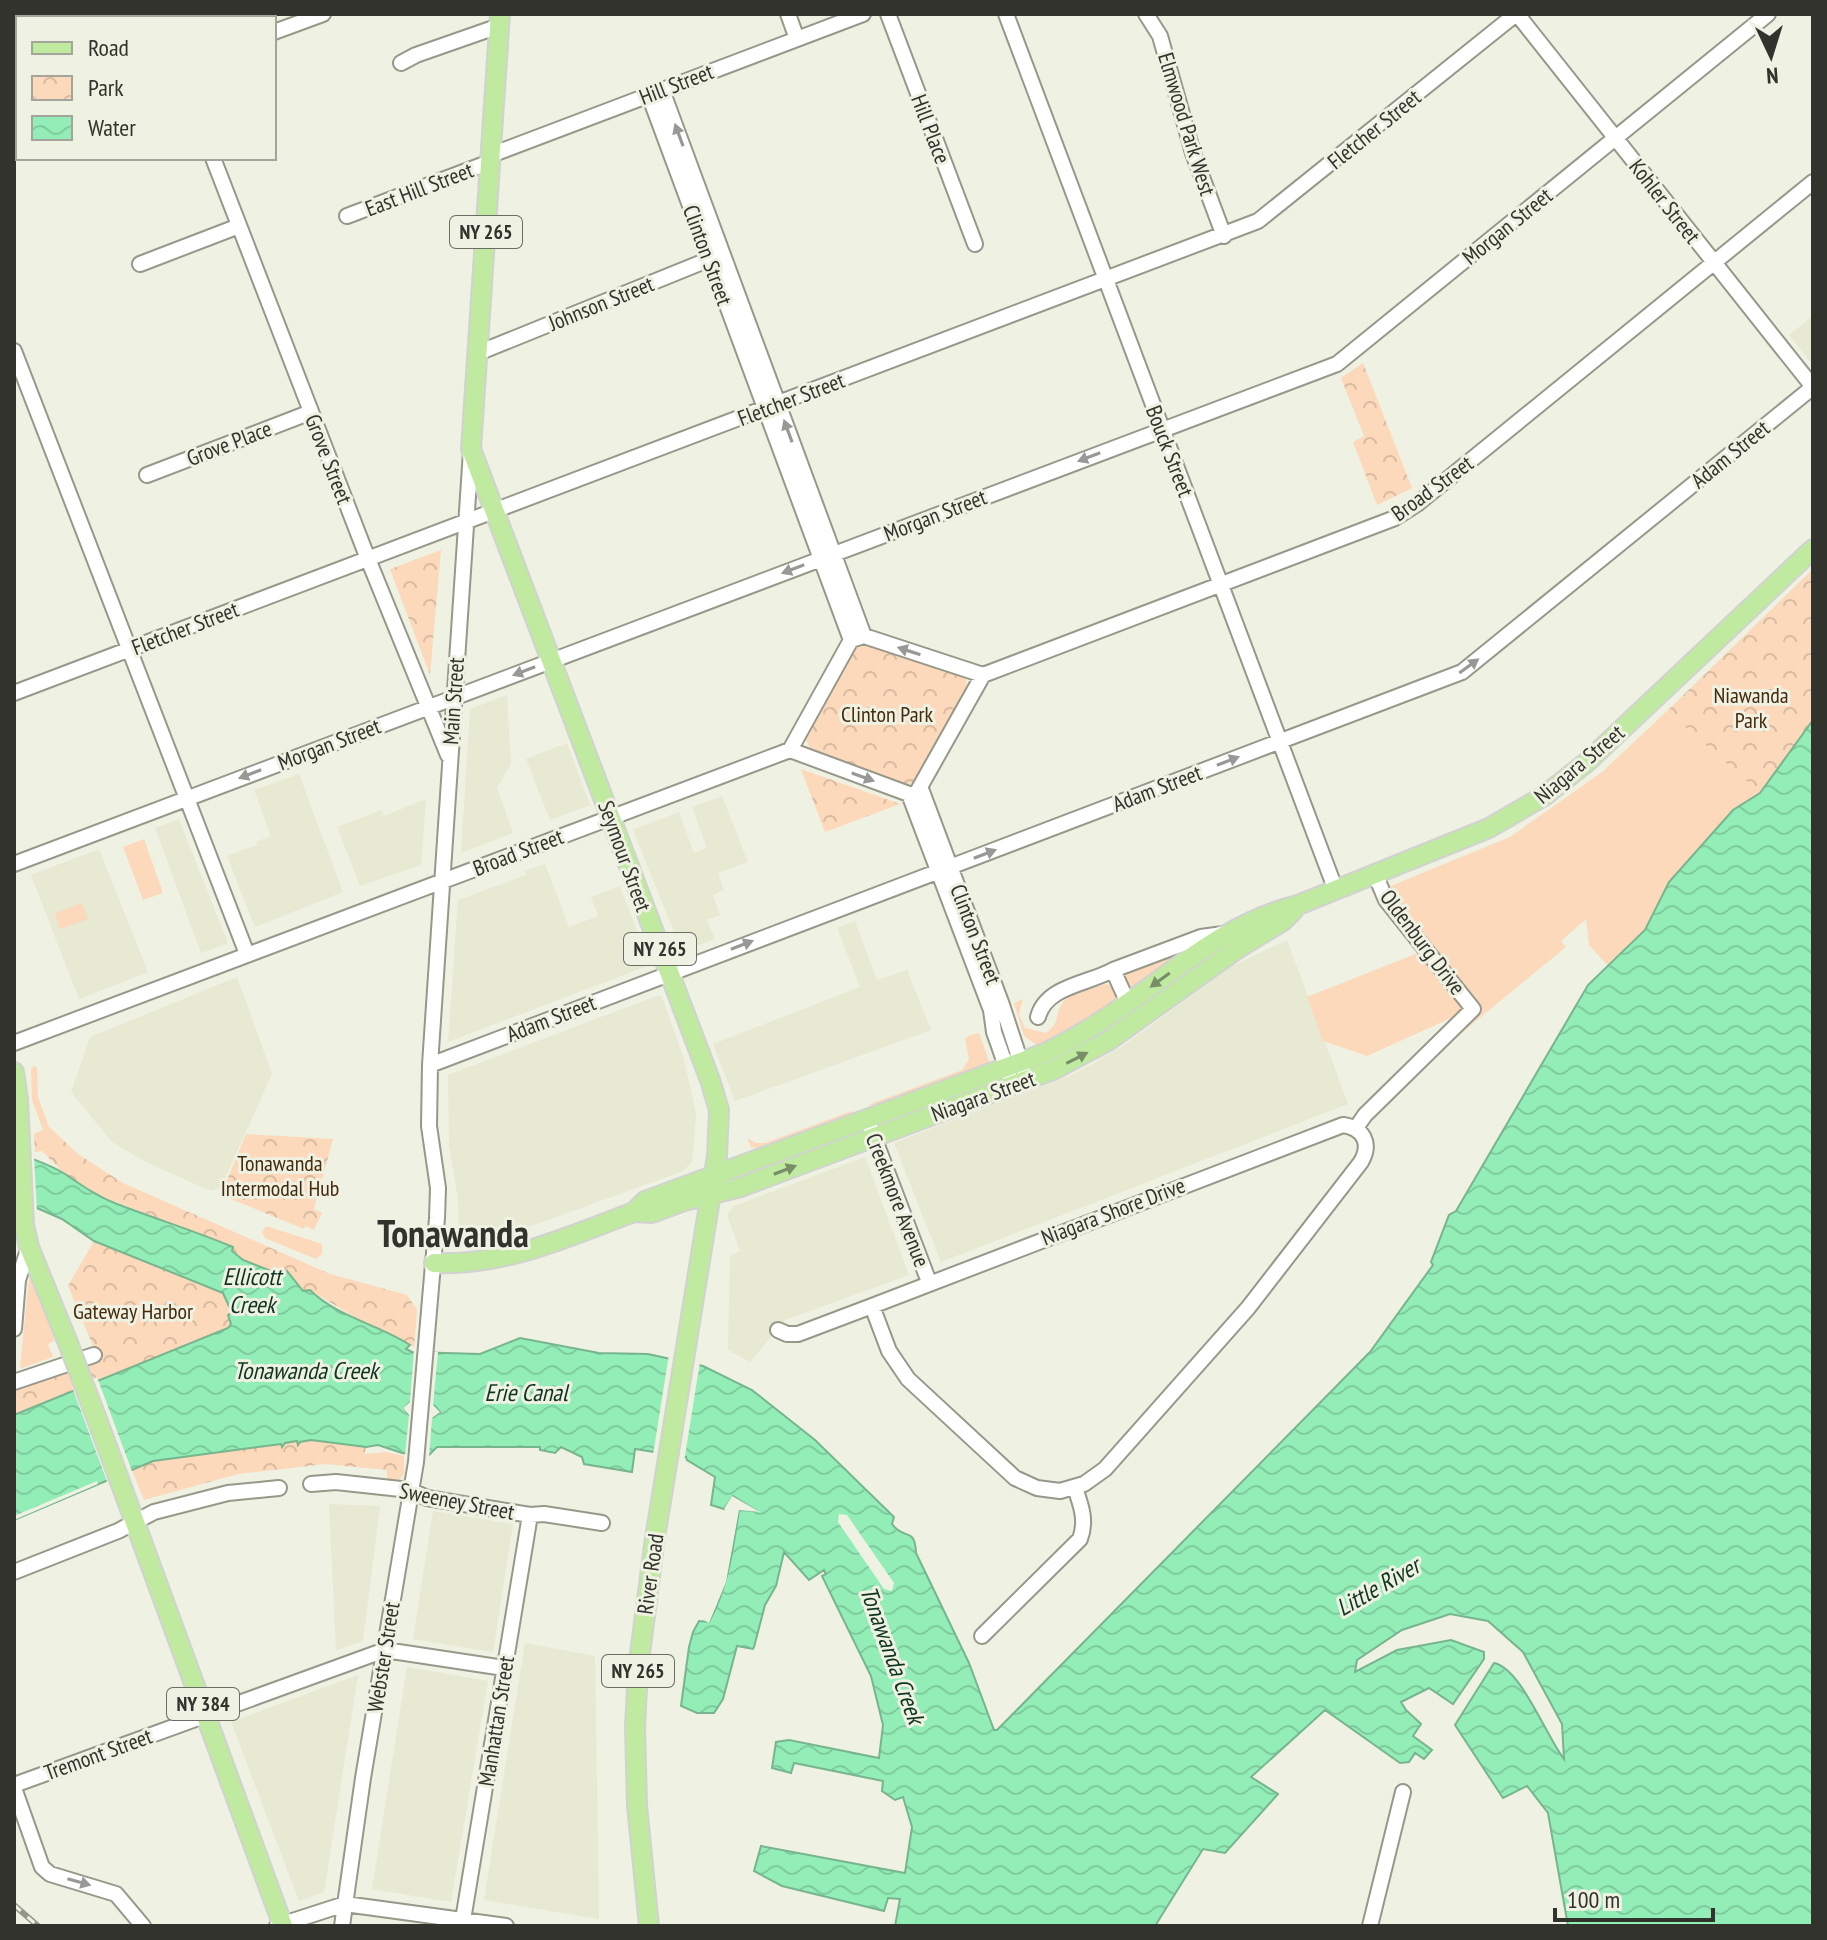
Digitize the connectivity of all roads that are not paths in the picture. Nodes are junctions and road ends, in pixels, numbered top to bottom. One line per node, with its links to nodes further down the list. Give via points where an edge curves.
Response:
1 (323, 14): 10 (street)
2 (788, 14): 11 (street)
3 (863, 14): 11 (street, Hill Street)
4 (888, 14): 21 (street, Hill Place)
5 (1006, 14): 25 (street, Bouck Street)
6 (1146, 14): 20 (street, Elmwood Park West, via 1160,36 1193,153)
7 (1516, 14): 14 (street, Kohler Street); 20 (street, Fletcher Street, via 1277,207)
8 (1768, 14): 14 (street, Morgan Street)
9 (499, 20): 12 (street); 15 (main road, Main Street / NY 265)
10 (276, 31)
11 (797, 39): 13 (street, Hill Street)
12 (401, 63)
13 (655, 92): 15 (street, Hill Street); 22 (street, Clinton Street)
14 (1615, 138): 23 (street, Kohler Street); 31 (street, Morgan Street, via 1337,364)
15 (490, 159): 18 (street, East Hill Street); 27 (main road, Main Street / NY 265)
16 (214, 160): 19 (street, Grove Street)
17 (1813, 182): 23 (street, Broad Street)
18 (347, 216)
19 (239, 226): 24 (street); 30 (street, Grove Street)
20 (1224, 236): 25 (street, Fletcher Street)
21 (975, 244)
22 (716, 257): 27 (street, Johnson Street); 29 (street, Clinton Street)
23 (1714, 263): 28 (street, Kohler Street); 42 (street, Broad Street, via 1417,504 1382,524)
24 (140, 264)
25 (1106, 280): 29 (street, Fletcher Street); 31 (street, Bouck Street)
26 (14, 351): 44 (street)
27 (478, 353): 32 (main road, Main Street / NY 265)
28 (1813, 387): 50 (street, Adam Street, one-way to 28, via 1462,672)
29 (771, 406): 34 (street, Clinton Street, one-way to 29); 35 (street, Clinton Street); 36 (street, Fletcher Street)
30 (311, 412): 33 (street, Grove Place); 40 (street, Grove Street)
31 (1162, 430): 39 (street, Morgan Street, one-way to 39); 42 (street, Bouck Street)
32 (471, 449): 36 (main road, Seymour Street / NY 265); 37 (street, Main Street)
33 (147, 475)
34 (806, 479): 35 (street); 39 (street, Clinton Street)
35 (792, 485): 41 (street, Clinton Street)
36 (495, 511): 37 (street, Fletcher Street); 45 (main road, Seymour Street / NY 265)
37 (465, 523): 40 (street, Fletcher Street); 48 (street, Main Street)
38 (1813, 549): 58 (main road, Niagara Street, via 1587,762 1544,796 1489,828)
39 (834, 554): 41 (street, Morgan Street); 43 (street, Clinton Street)
40 (368, 559): 44 (street, Fletcher Street); 49 (street, Grove Street)
41 (819, 559): 43 (street, Clinton Street); 45 (street, Morgan Street, one-way to 45)
42 (1220, 585): 46 (street, Broad Street); 50 (street, Bouck Street)
43 (858, 638): 46 (street, one-way to 43); 51 (street)
44 (129, 649): 47 (street, Fletcher Street); 54 (street)
45 (551, 660): 48 (street, Morgan Street, one-way to 48); 55 (main road, Seymour Street / NY 265)
46 (983, 675): 53 (street)
47 (14, 693)
48 (453, 697): 49 (street, Morgan Street); 52 (street, Main Street)
49 (427, 707): 52 (street, Grove Street); 54 (street, Morgan Street, one-way to 54)
50 (1279, 741): 57 (street, Adam Street, one-way to 50); 60 (street, Bouck Street)
51 (790, 750): 53 (street, one-way to 53); 55 (street, Broad Street)
52 (449, 759): 59 (street, Main Street)
53 (915, 792): 57 (street, Clinton Street)
54 (187, 797): 56 (street, Morgan Street); 63 (street)
55 (611, 817): 59 (street, Broad Street); 65 (main road, Seymour Street / NY 265)
56 (14, 864)
57 (945, 869): 65 (street, Adam Street, one-way to 57); 69 (street, Clinton Street, via 1002,1005)
58 (1375, 874): 60 (main road, Niagara Street); 74 (street, Oldenburg Drive, via 1386,900 1473,1009)
59 (441, 881): 63 (street, Broad Street); 70 (street, Main Street)
60 (1335, 888): 61 (main road, Niagara Street)
61 (1298, 905): 62 (main road, Niagara Street); 72 (main road, Niagara Street, one-way to 61, via 1108,1041 1283,921)
62 (1224, 934): 64 (street, Niagara Street, via 1201,937); 66 (main road, Niagara Street, one-way to 66)
63 (247, 954): 68 (street, Broad Street)
64 (1113, 970): 66 (street); 67 (street, Niagara Street, via 1051,995)
65 (668, 973): 70 (street, Adam Street); 75 (main road, Seymour Street / NY 265, via 718,1103)
66 (1128, 1003): 69 (main road, Niagara Street, via 1068,1041)
67 (1038, 1017)
68 (14, 1043)
69 (1013, 1064): 72 (street, Clinton Street); 73 (main road, Niagara Street)
70 (430, 1065): 79 (street, Main Street, via 429,1126 438,1202)
71 (14, 1072): 78 (main road, NY 384)
72 (1020, 1083): 73 (main road, Niagara Street)
73 (871, 1128): 75 (main road, Niagara Street); 76 (main road, Niagara Street, one-way to 73, via 741,1187); 80 (street, Creekmore Avenue)
74 (1356, 1128): 80 (street, Niagara Shore Drive, via 1332,1127); 90 (street, via 1365,1139 1365,1155 1284,1264 1105,1469)
75 (714, 1175): 76 (main road, Seymour Street / NY 265); 77 (main road, Niagara Street, via 645,1201)
76 (711, 1195): 77 (main road, Niagara Street, via 652,1213); 87 (main road, Seymour Street / NY 265)
77 (634, 1212): 79 (main road, Niagara Street, via 510,1257)
78 (29, 1247): 82 (street, via 18,1280); 93 (main road, NY 384, bridge)
79 (434, 1263): 86 (street, Main Street)
80 (929, 1282): 81 (street, Niagara Shore Drive)
81 (872, 1306): 83 (street, Niagara Shore Drive, via 798,1334); 90 (street, via 889,1351 908,1379 1005,1470 1037,1488)
82 (14, 1329)
83 (778, 1330)
84 (94, 1355): 85 (street)
85 (14, 1382)
86 (423, 1388): 91 (street, Webster Street)
87 (675, 1415): 108 (main road, River Road / NY 265, via 644,1612 635,1727 640,1856)
88 (311, 1484): 91 (street, Sweeney Street)
89 (279, 1488): 93 (street, via 228,1493)
90 (1075, 1488): 96 (street, via 1083,1515 1080,1539)
91 (410, 1490): 92 (street, Sweeney Street, via 427,1498); 97 (street, Webster Street)
92 (530, 1515): 94 (street, Sweeney Street); 98 (street, Manhattan Street)
93 (136, 1521): 95 (street); 99 (main road, NY 384)
94 (602, 1523)
95 (14, 1572)
96 (982, 1636)
97 (385, 1650): 98 (street, Tremont Street); 99 (street, Tremont Street); 102 (street, Webster Street)
98 (504, 1668): 103 (street, Manhattan Street)
99 (207, 1715): 100 (street, Tremont Street); 104 (main road, NY 384)
100 (14, 1786): 105 (street, one-way to 105, via 42,1867 116,1894)
101 (1403, 1792): 109 (street)
102 (345, 1904): 103 (street); 104 (street); 106 (street, Webster Street)
103 (463, 1922): 107 (street)
104 (281, 1925)
105 (143, 1926)
106 (342, 1926)
107 (506, 1926)
108 (649, 1926)
109 (1370, 1926)

